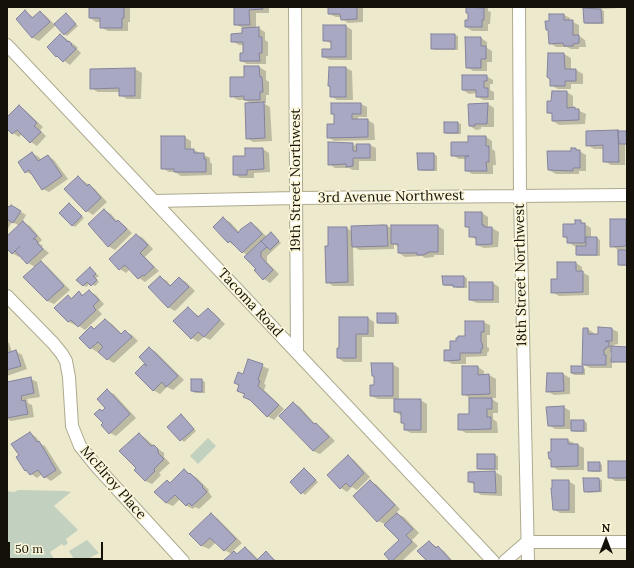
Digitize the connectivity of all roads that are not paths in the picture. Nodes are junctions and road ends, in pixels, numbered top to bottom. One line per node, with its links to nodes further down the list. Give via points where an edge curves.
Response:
1 (295, 7): 6 (street, 19th Street Northwest)
2 (519, 7): 5 (street, 18th Street Northwest)
3 (7, 45): 7 (street, Tacoma Road)
4 (627, 195): 5 (street, 3rd Avenue Northwest)
5 (520, 196): 6 (street, 3rd Avenue Northwest); 10 (street, 18th Street Northwest)
6 (296, 198): 7 (street, 3rd Avenue Northwest); 9 (street, 19th Street Northwest)
7 (155, 201): 9 (street, Tacoma Road)
8 (7, 296): 12 (street, McElroy Place, via 53,343 66,361 72,426 80,446)
9 (297, 352): 13 (street, Tacoma Road)
10 (527, 542): 11 (street); 14 (street); 15 (street, 18th Street Northwest)
11 (627, 542)
12 (183, 561)
13 (493, 561)
14 (505, 561)
15 (528, 561)

